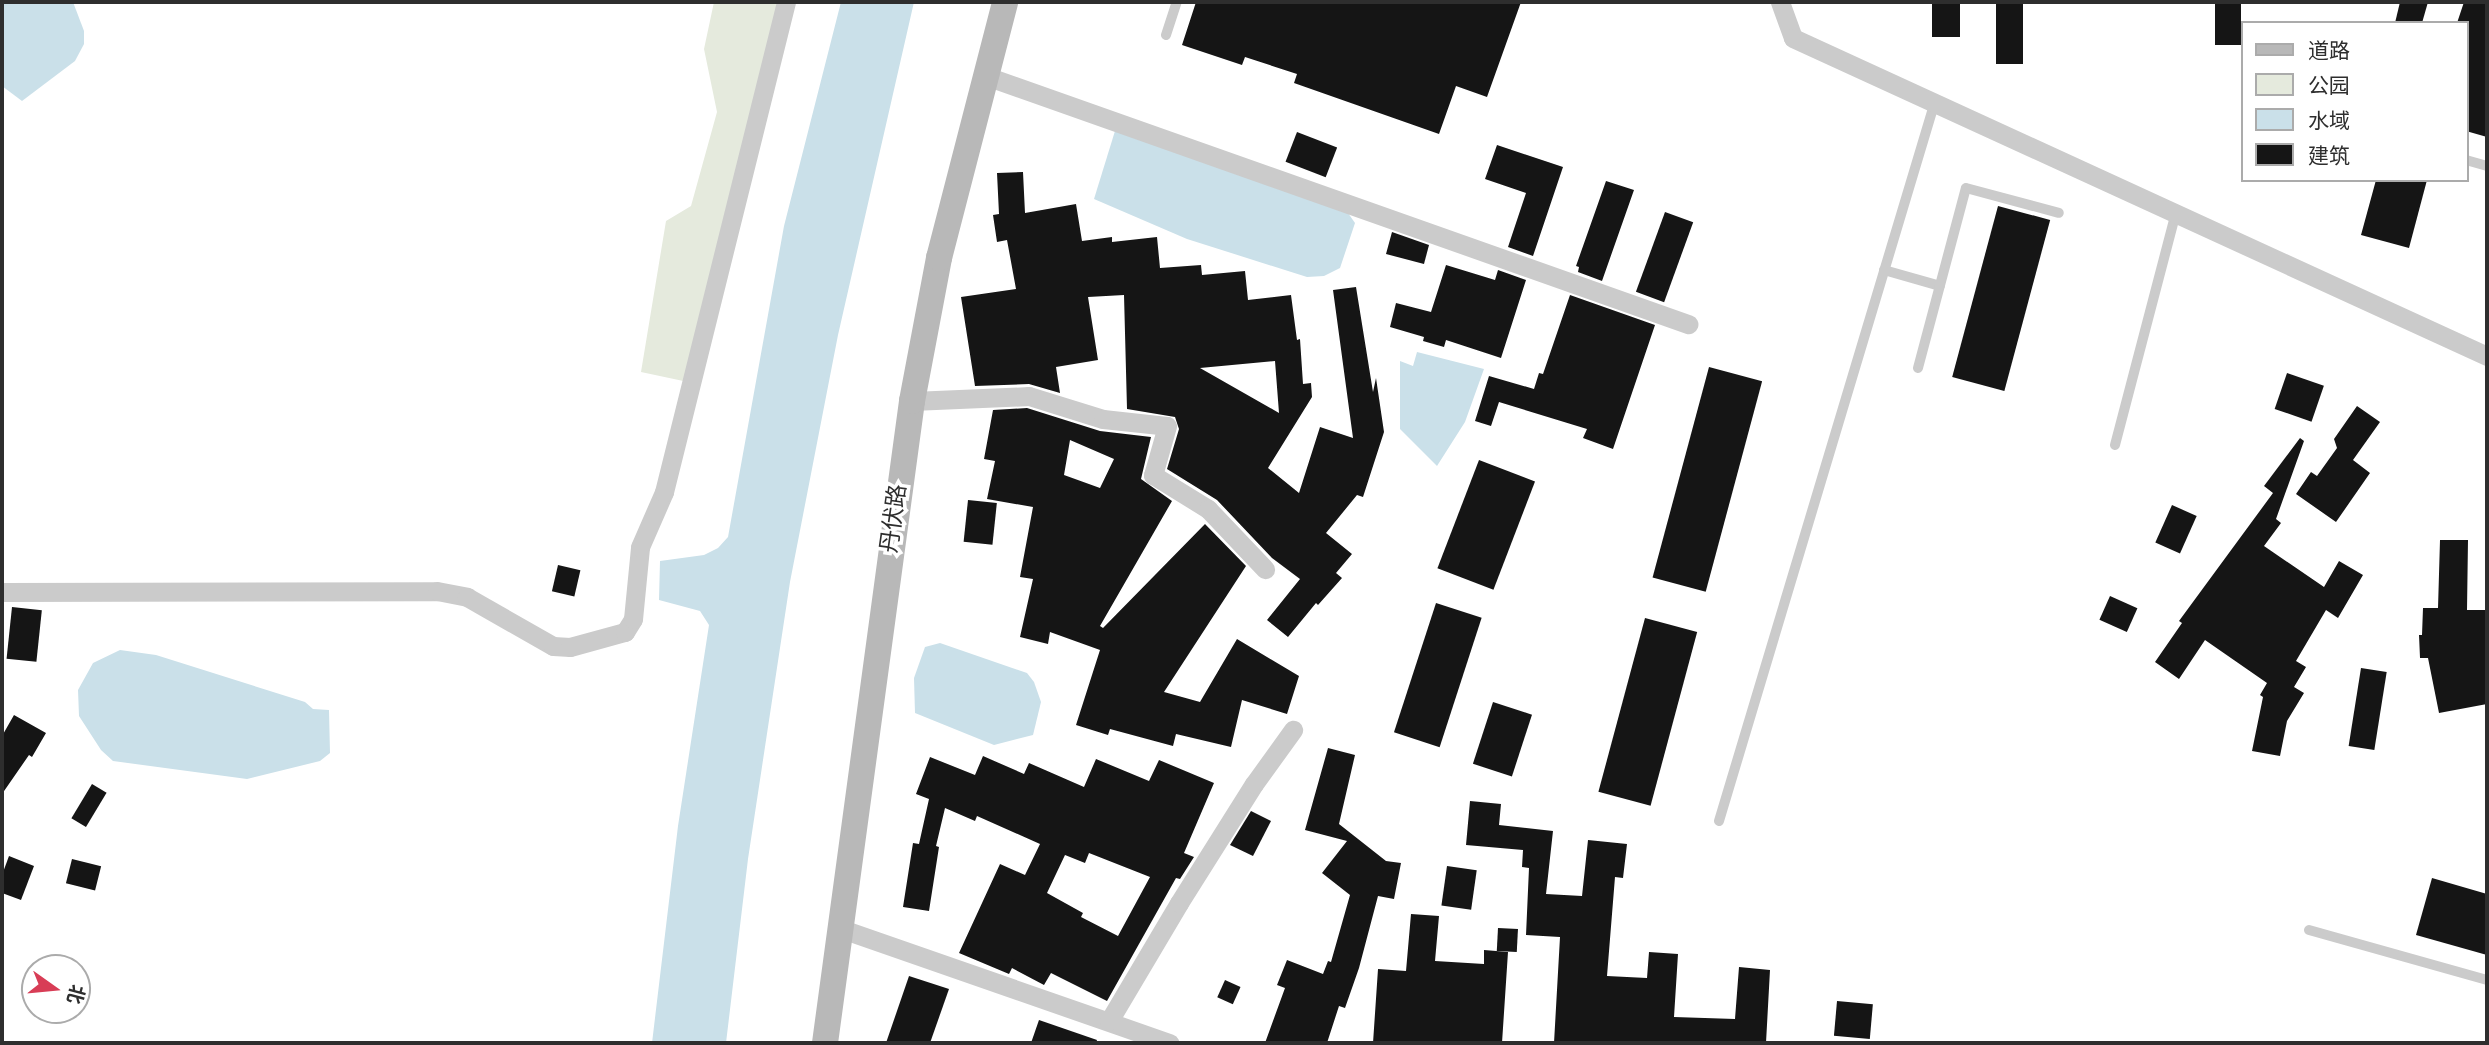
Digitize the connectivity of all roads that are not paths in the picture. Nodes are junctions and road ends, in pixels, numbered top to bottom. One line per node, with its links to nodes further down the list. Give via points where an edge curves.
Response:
1 (786, 2): 20 (street, via 664,492 640,547 633,619 625,632 570,648 553,646 467,597 437,591)
2 (1005, 2): 6 (main road, 丹伏路)
3 (1177, 2): 5 (lane)
4 (1780, 2): 7 (street, via 1793,38)
5 (1166, 35)
6 (986, 76): 14 (street); 17 (main road, 丹伏路, via 939,258)
7 (1934, 105): 11 (street); 12 (lane)
8 (2468, 161): 9 (lane)
9 (2487, 166)
10 (2059, 213): 13 (lane, via 1966,188)
11 (2176, 213): 15 (street); 18 (lane)
12 (1884, 270): 13 (lane); 22 (lane)
13 (1940, 286): 16 (lane)
14 (1688, 324)
15 (2487, 356)
16 (1918, 368)
17 (912, 401): 19 (street, via 1029,397 1103,419 1167,426 1153,475 1208,509); 23 (main road, 丹伏路)
18 (2115, 445)
19 (1265, 569)
20 (2, 592)
21 (1293, 730): 26 (street, via 1220,838)
22 (1719, 821)
23 (839, 928): 26 (street); 27 (main road, 丹伏路)
24 (2309, 930): 25 (lane)
25 (2487, 979)
26 (1109, 1021): 28 (street)
27 (825, 1043)
28 (1170, 1043)

